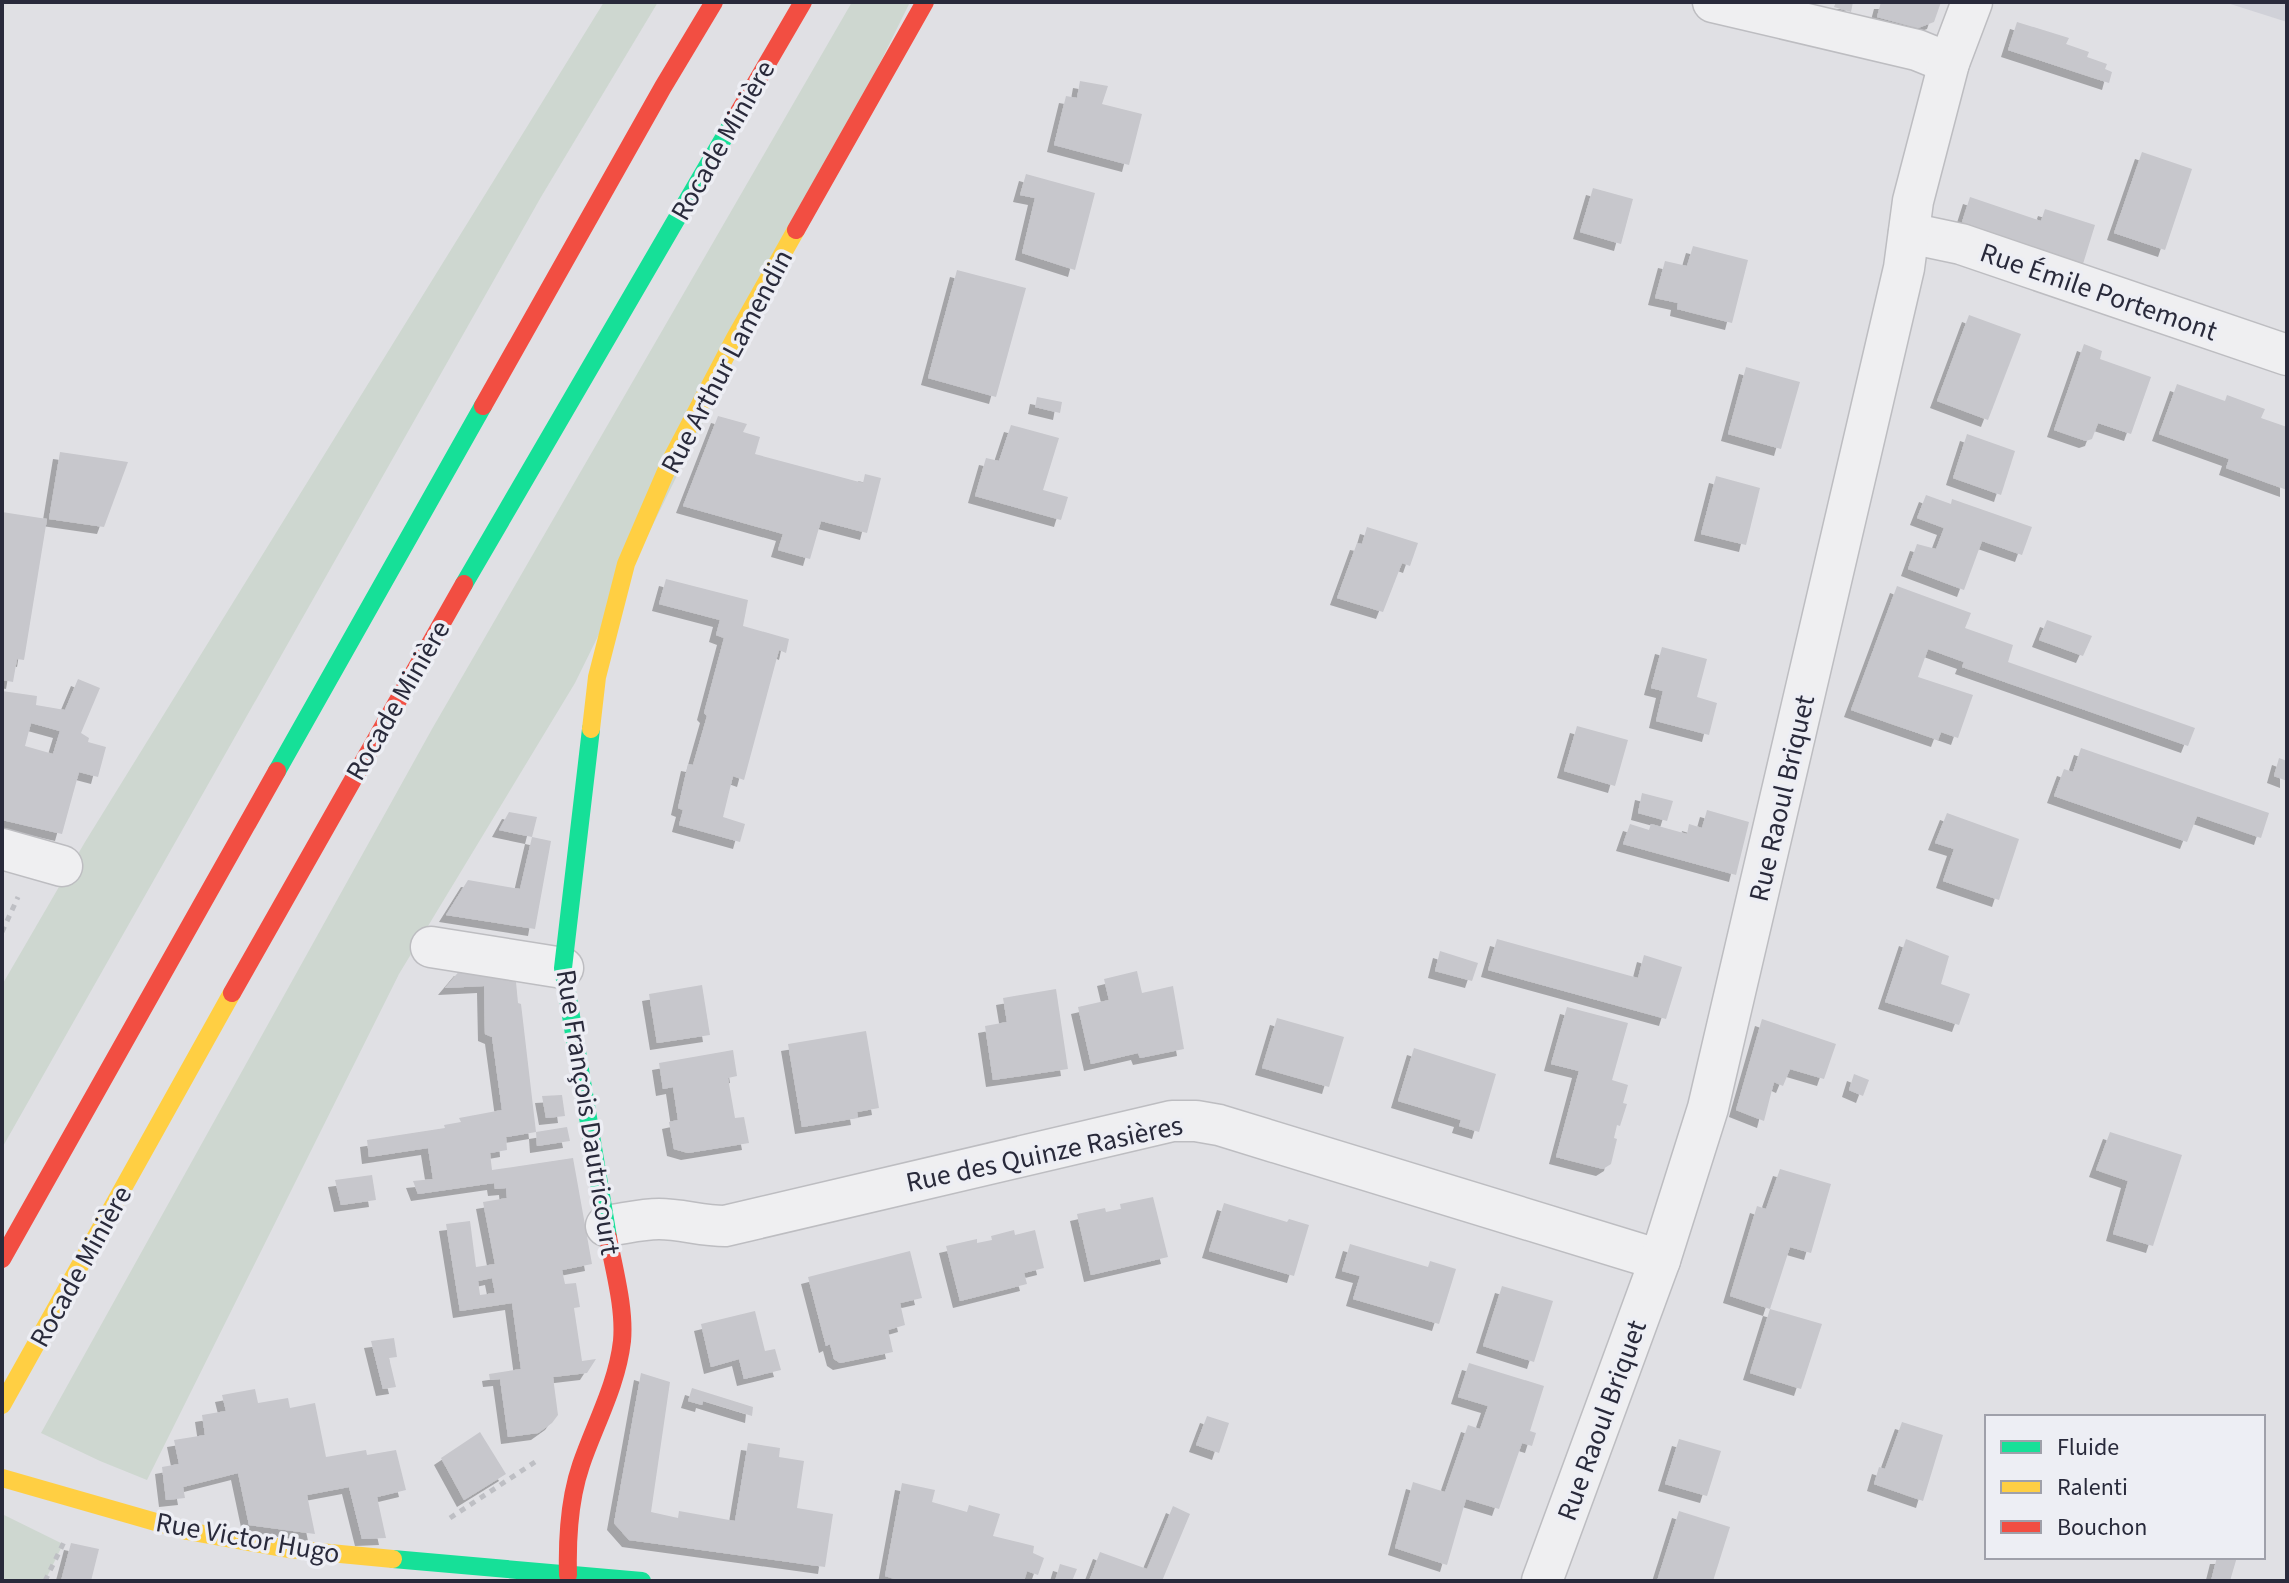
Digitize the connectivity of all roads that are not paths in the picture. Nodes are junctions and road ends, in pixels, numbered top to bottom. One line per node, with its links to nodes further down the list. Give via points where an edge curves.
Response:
1 (714, 2): 15 (main road)
2 (803, 2): 17 (main road, Rocade Minière, via 384,721)
3 (925, 2): 9 (main road, Rue Arthur Lamendin, via 670,462 626,564 597,677)
4 (1713, 2): 6 (street, via 1917,50)
5 (1972, 2): 6 (street, Rue Raoul Briquet)
6 (1949, 63): 7 (street, Rue Raoul Briquet)
7 (1909, 233): 8 (street, Rue Émile Portemont, via 1961,244); 16 (street, Rue Raoul Briquet, via 1708,1108)
8 (2287, 355)
9 (588, 743): 13 (main road, Rue François Dautricourt)
10 (2, 849): 11 (street)
11 (62, 866)
12 (431, 947): 13 (street)
13 (563, 968): 14 (main road, Rue François Dautricourt)
14 (606, 1226): 16 (street, Rue des Quinze Rasières, via 655,1219 725,1226 1172,1121 1196,1121); 19 (main road, Rue François Dautricourt, via 623,1326 622,1352 575,1486)
15 (2, 1259)
16 (1660, 1260): 21 (street, Rue Raoul Briquet)
17 (5, 1399)
18 (2, 1478): 19 (main road, Rue Victor Hugo, via 187,1531 288,1549)
19 (568, 1575): 20 (main road, Rue Victor Hugo)
20 (642, 1581)
21 (1542, 1581)

